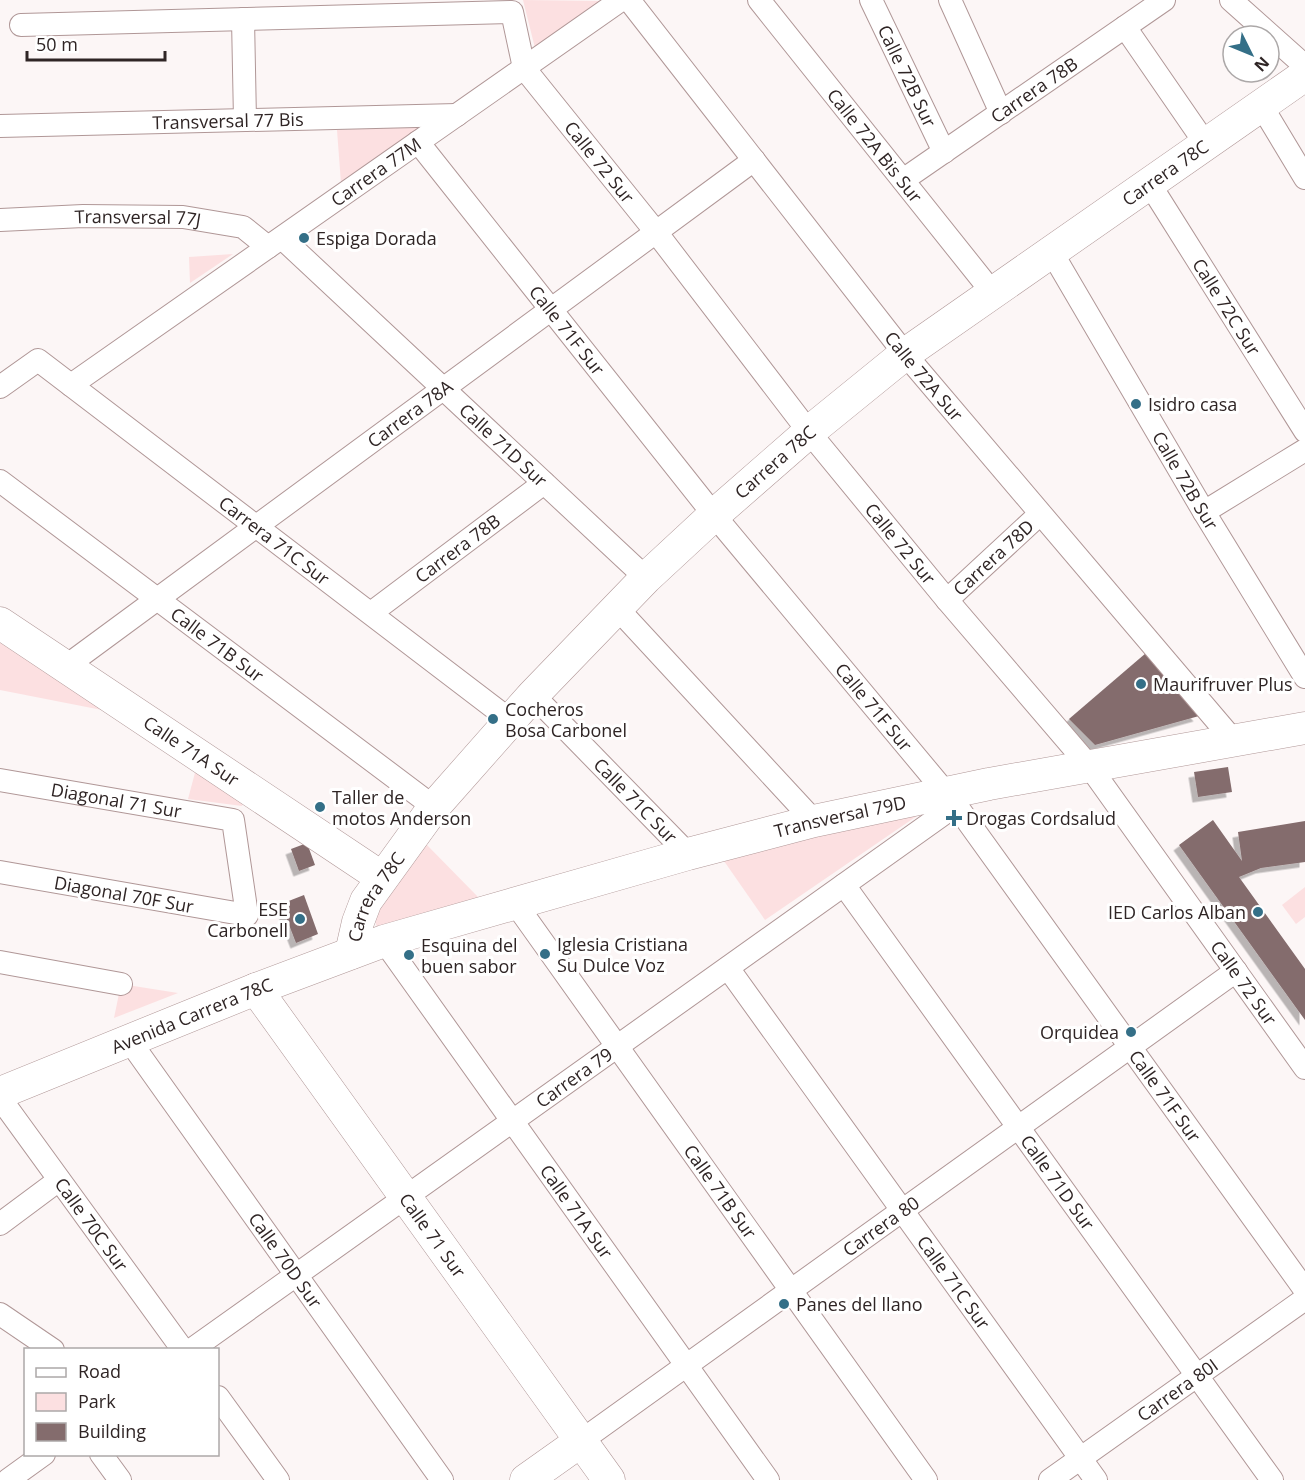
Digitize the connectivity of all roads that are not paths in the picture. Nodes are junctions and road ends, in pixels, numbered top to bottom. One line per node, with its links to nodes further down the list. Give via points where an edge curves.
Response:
1 (621, 0): 13 (street, Carrera 77M)
2 (629, 0): 23 (street, Calle 72A Sur)
3 (759, 0): 25 (street, Calle 72A Bis Sur)
4 (871, 0): 22 (street, Calle 72B Sur)
5 (950, 0): 16 (street)
6 (1164, 0): 11 (street, Carrera 78B)
7 (1231, 0): 12 (street)
8 (481, 6): 9 (street); 13 (street, Calle 72 Sur, via 512,12)
9 (252, 12): 10 (street); 18 (street)
10 (9, 25)
11 (1125, 27): 16 (street, Carrera 78B); 21 (street)
12 (1305, 66)
13 (524, 68): 17 (street, Carrera 77M); 28 (street, Calle 72 Sur)
14 (1305, 75): 15 (street, Carrera 78C)
15 (1261, 105): 21 (street, Carrera 78C); 24 (street)
16 (1001, 113): 22 (street, Carrera 78B)
17 (457, 115): 18 (street, Transversal 77 Bis); 20 (street, Carrera 77M)
18 (245, 120): 19 (street, Transversal 77 Bis)
19 (0, 126)
20 (418, 142): 29 (street, Carrera 77M); 32 (street, Calle 71F Sur)
21 (1205, 143): 26 (street, Carrera 78C)
22 (944, 152): 25 (street, Carrera 78B)
23 (754, 160): 28 (street, Carrera 78A); 33 (street, Calle 72A Sur)
24 (1305, 178)
25 (903, 180): 31 (street, Calle 72A Bis Sur)
26 (1149, 183): 30 (street, Carrera 78C); 37 (street, Calle 72C Sur)
27 (0, 220): 29 (street, Transversal 77J, via 183,217 243,227)
28 (656, 232): 32 (street, Carrera 78A); 38 (street, Calle 72 Sur)
29 (275, 243): 34 (street, Carrera 77M); 36 (street, Calle 71D Sur)
30 (1051, 251): 31 (street, Carrera 78C); 42 (street, Calle 72B Sur)
31 (992, 292): 33 (street, Carrera 78C)
32 (551, 309): 36 (street, Carrera 78A); 44 (street, Calle 71F Sur)
33 (905, 354): 38 (street, Carrera 78C); 43 (street, Calle 72A Sur)
34 (72, 385): 35 (street, Carrera 71C Sur, via 38,360); 45 (street, Carrera 71C Sur)
35 (0, 387)
36 (443, 389): 41 (street, Calle 71D Sur); 45 (street, Carrera 78A)
37 (1305, 431)
38 (809, 432): 44 (street, Carrera 78C); 48 (street, Calle 72 Sur)
39 (1305, 450): 42 (street)
40 (0, 481): 47 (street, Calle 71B Sur)
41 (544, 483): 46 (street, Calle 71D Sur); 50 (street, Carrera 78B)
42 (1204, 512): 53 (street, Calle 72B Sur)
43 (1040, 514): 48 (street, Carrera 78D); 57 (street, Calle 72A Sur)
44 (714, 515): 46 (street, Carrera 78C); 60 (street, Calle 71F Sur)
45 (256, 526): 47 (street, Carrera 78A); 50 (street, Carrera 71C Sur)
46 (646, 578): 49 (street, Carrera 78C)
47 (156, 598): 52 (street, Carrera 78A); 61 (street, Calle 71B Sur)
48 (947, 600): 58 (street, Calle 72 Sur)
49 (617, 608): 54 (street, Carrera 78C); 62 (street)
50 (371, 613): 55 (street, Carrera 71C Sur)
51 (0, 623): 52 (street, Calle 71A Sur)
52 (65, 667): 65 (street, Calle 71A Sur)
53 (1305, 677)
54 (533, 695): 55 (street, Carrera 78C); 63 (street, Calle 71C Sur)
55 (510, 720): 61 (street, Carrera 78C)
56 (1305, 728): 57 (street, Transversal 79D)
57 (1234, 741): 58 (street, Transversal 79D)
58 (1090, 767): 60 (street, Transversal 79D, via 989,784); 73 (street, Calle 72 Sur)
59 (0, 780): 68 (street, Diagonal 71 Sur, via 233,820)
60 (951, 799): 62 (street, Transversal 79D); 66 (street, Carrera 79); 78 (street, Calle 71F Sur)
61 (434, 807): 65 (street, Carrera 78C)
62 (814, 821): 63 (street, Transversal 79D)
63 (688, 854): 67 (street, Transversal 79D)
64 (0, 872): 68 (street, Diagonal 70F Sur)
65 (381, 878): 70 (street, Carrera 78C, via 361,910)
66 (844, 885): 72 (street, Carrera 79); 83 (street, Calle 71D Sur)
67 (515, 903): 69 (street, Transversal 79D); 77 (street, Calle 71B Sur)
68 (247, 915)
69 (384, 941): 70 (street, Avenida Carrera 78C); 82 (street, Calle 71A Sur)
70 (351, 953): 75 (street, Avenida Carrera 78C)
71 (0, 962): 74 (street)
72 (728, 968): 77 (street, Carrera 79); 86 (street, Calle 71C Sur)
73 (1236, 971): 78 (street, Carrera 80); 79 (street, Calle 72 Sur)
74 (121, 984)
75 (256, 989): 76 (street, Avenida Carrera 78C); 85 (street, Calle 71 Sur)
76 (129, 1040): 80 (street, Avenida Carrera 78C); 88 (street, Calle 70D Sur)
77 (617, 1046): 82 (street, Carrera 79); 89 (street, Calle 71B Sur)
78 (1130, 1047): 83 (street, Carrera 80); 90 (street, Calle 71F Sur)
79 (1305, 1068)
80 (0, 1093)
81 (0, 1098): 84 (street, Calle 70C Sur)
82 (512, 1121): 85 (street, Carrera 79); 96 (street, Calle 71A Sur)
83 (1018, 1127): 86 (street, Carrera 80); 97 (street, Calle 71D Sur)
84 (59, 1180): 87 (street); 94 (street, Calle 70C Sur)
85 (406, 1197): 88 (street, Carrera 79); 99 (street, Calle 71 Sur)
86 (902, 1211): 89 (street, Carrera 80); 102 (street, Calle 71C Sur)
87 (0, 1224)
88 (296, 1275): 95 (street, Carrera 79); 106 (street, Calle 70D Sur)
89 (791, 1290): 96 (street, Carrera 80); 110 (street, Calle 71B Sur)
90 (1305, 1290)
91 (1305, 1299): 97 (street, Carrera 80I)
92 (0, 1314): 93 (street)
93 (50, 1348)
94 (182, 1348)
95 (194, 1348)
96 (686, 1365): 99 (street, Carrera 80); 109 (street, Calle 71A Sur)
97 (1197, 1376): 102 (street, Carrera 80I); 113 (street, Calle 71D Sur)
98 (219, 1398): 105 (street)
99 (581, 1441): 107 (street, Carrera 80); 108 (street, Calle 71 Sur)
100 (42, 1456): 103 (street)
101 (102, 1456): 104 (street)
102 (1081, 1458): 111 (street, Carrera 80I); 112 (street, Calle 71C Sur)
103 (6, 1477)
104 (120, 1480)
105 (278, 1480)
106 (442, 1480)
107 (526, 1480)
108 (609, 1480)
109 (768, 1480)
110 (926, 1480)
111 (1050, 1480)
112 (1096, 1480)
113 (1272, 1480)

